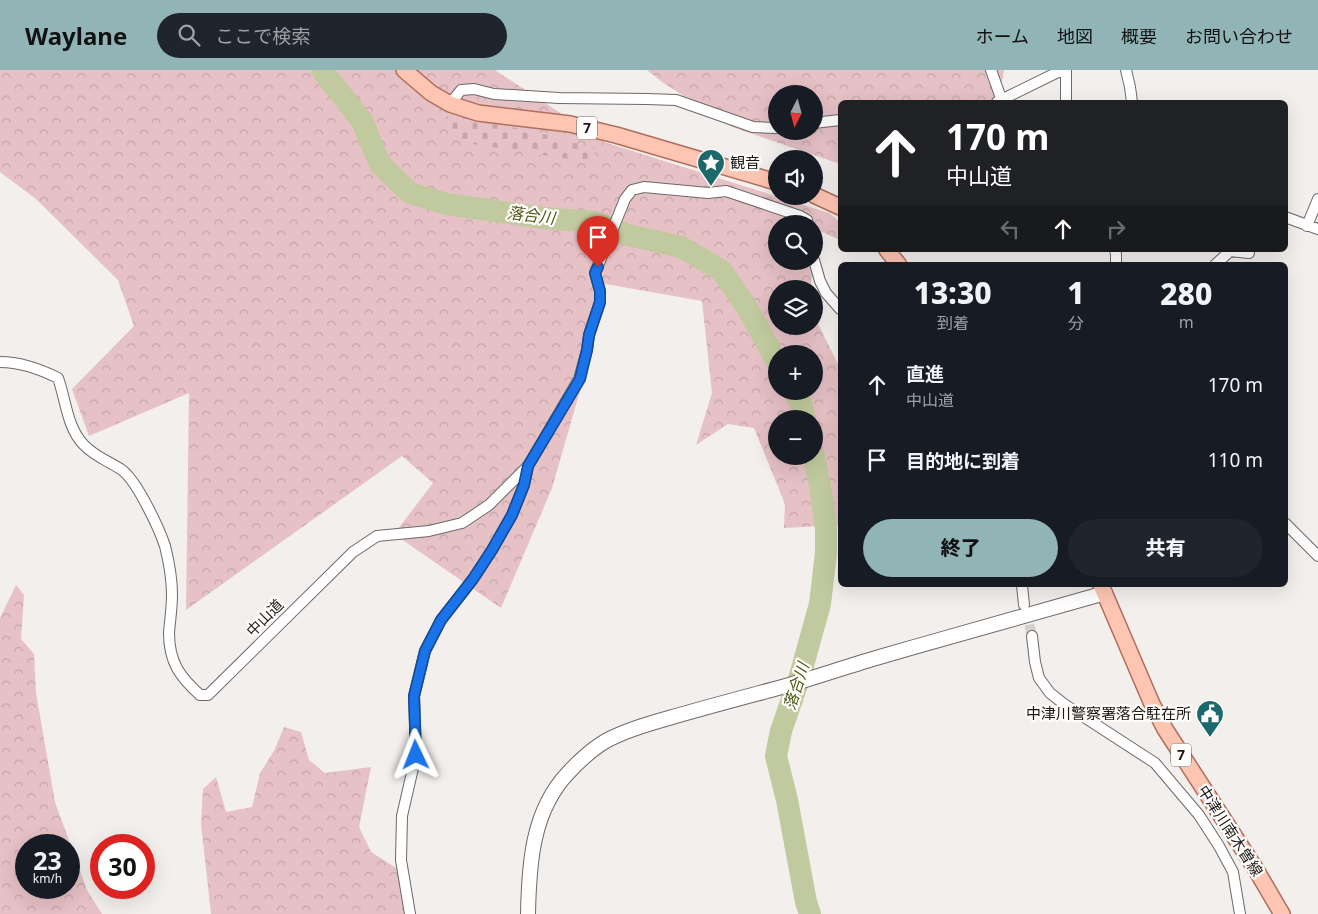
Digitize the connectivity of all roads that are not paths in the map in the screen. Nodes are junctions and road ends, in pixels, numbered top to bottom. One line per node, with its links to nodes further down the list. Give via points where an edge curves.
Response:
1 (404, 70): 10 (main road, 7, via 431,94)
2 (991, 70): 6 (street)
3 (1062, 70): 7 (street)
4 (1066, 70): 8 (street)
5 (1126, 70): 9 (street)
6 (999, 100)
7 (1004, 100)
8 (1066, 100)
9 (1132, 100)
10 (450, 104): 13 (street, via 461,90 474,89 494,94 559,98 676,100 753,127); 14 (main road, 7, via 478,113 570,124 616,134)
11 (838, 120): 12 (street)
12 (823, 122)
13 (768, 128)
14 (768, 180)
15 (823, 199): 17 (main road)
16 (1318, 199): 20 (street)
17 (838, 206)
18 (797, 215): 31 (street, 中山道, via 726,191 708,193 644,187 632,190 625,199 595,273 600,302 580,379)
19 (1288, 219): 20 (street)
20 (1307, 226): 21 (street)
21 (1318, 229)
22 (889, 252): 26 (main road)
23 (1229, 252): 27 (street)
24 (1240, 252): 25 (street)
25 (1249, 253)
26 (897, 262)
27 (1218, 262)
28 (817, 270): 29 (street, via 826,294)
29 (838, 307)
30 (0, 362): 31 (street, 中山道, via 29,366 58,378 73,431 84,446 124,472 138,489 164,545 169,566 171,652 185,682 200,695 208,695 353,552 377,536 429,531 462,523 489,505)
31 (528, 466): 38 (street, via 512,515 473,579 441,620 425,651 414,696 416,755 402,816 401,860)
32 (1288, 526): 33 (street)
33 (1318, 556)
34 (1022, 587): 36 (street)
35 (1103, 589): 39 (street, via 614,736 567,774 543,811 530,865); 41 (main road, 中津川南木曽線 / 7, via 1165,729)
36 (1024, 605)
37 (1032, 636): 40 (street, via 1039,678 1050,693 1155,763 1199,815 1233,872)
38 (410, 914)
39 (528, 914)
40 (1240, 914)
41 (1282, 914)

